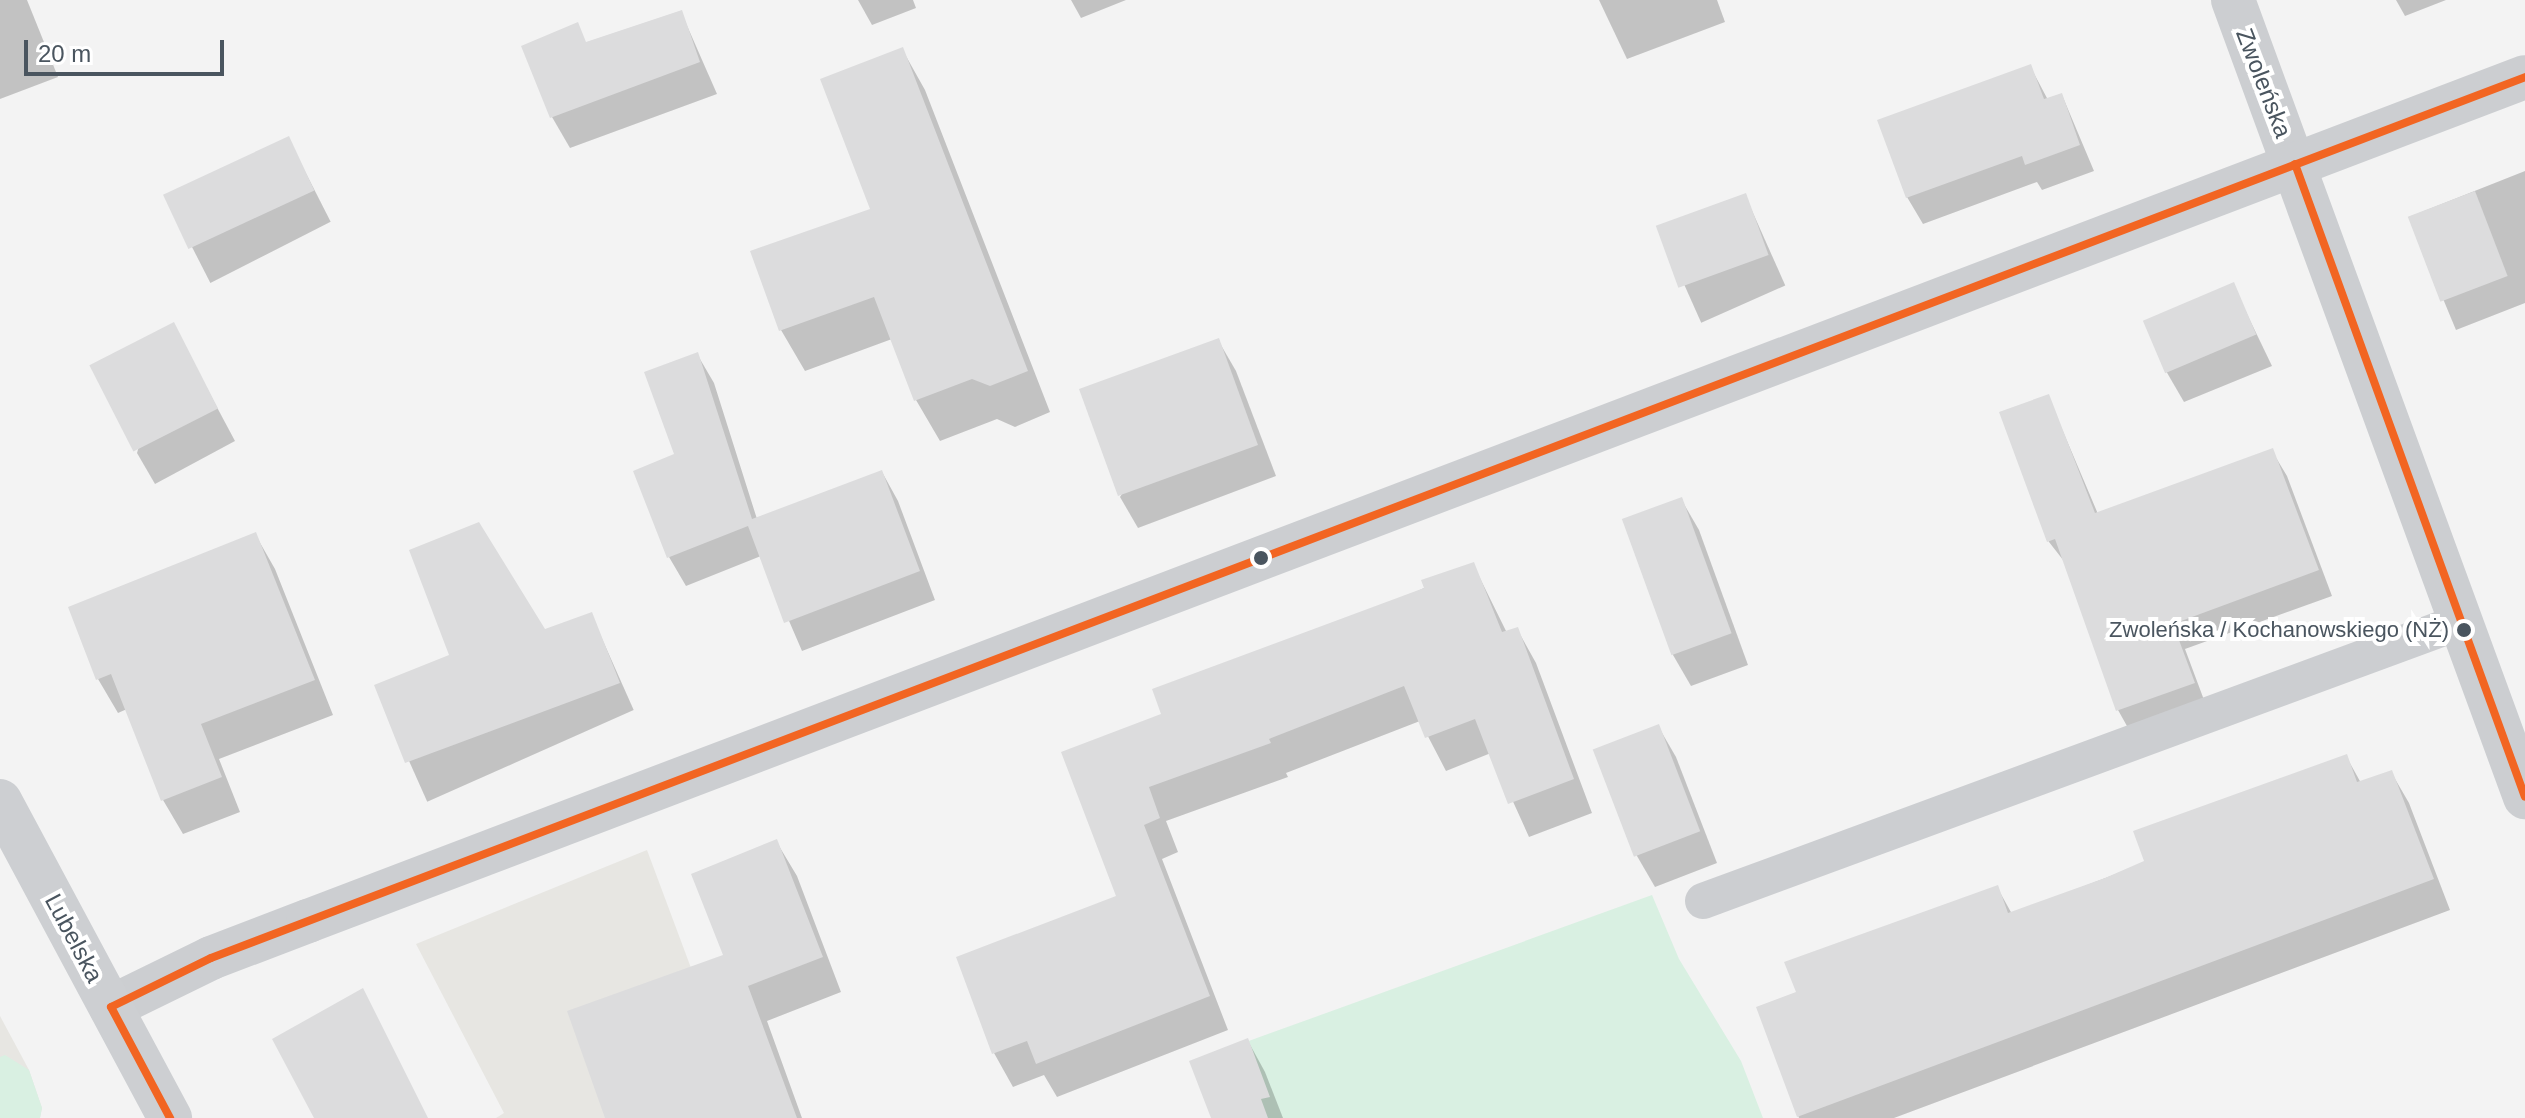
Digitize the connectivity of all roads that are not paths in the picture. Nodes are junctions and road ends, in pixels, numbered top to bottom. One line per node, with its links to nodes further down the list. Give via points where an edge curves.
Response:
1 (2233, 0): 3 (street, Zwoleńska)
2 (2525, 77): 3 (street)
3 (2295, 164): 4 (street, Zwoleńska); 8 (street, via 211,958)
4 (2460, 622): 5 (street, Zwoleńska); 7 (lane)
5 (2525, 797)
6 (0, 801): 8 (main road, Lubelska)
7 (1703, 901)
8 (111, 1007): 9 (main road, Lubelska)
9 (170, 1118)

